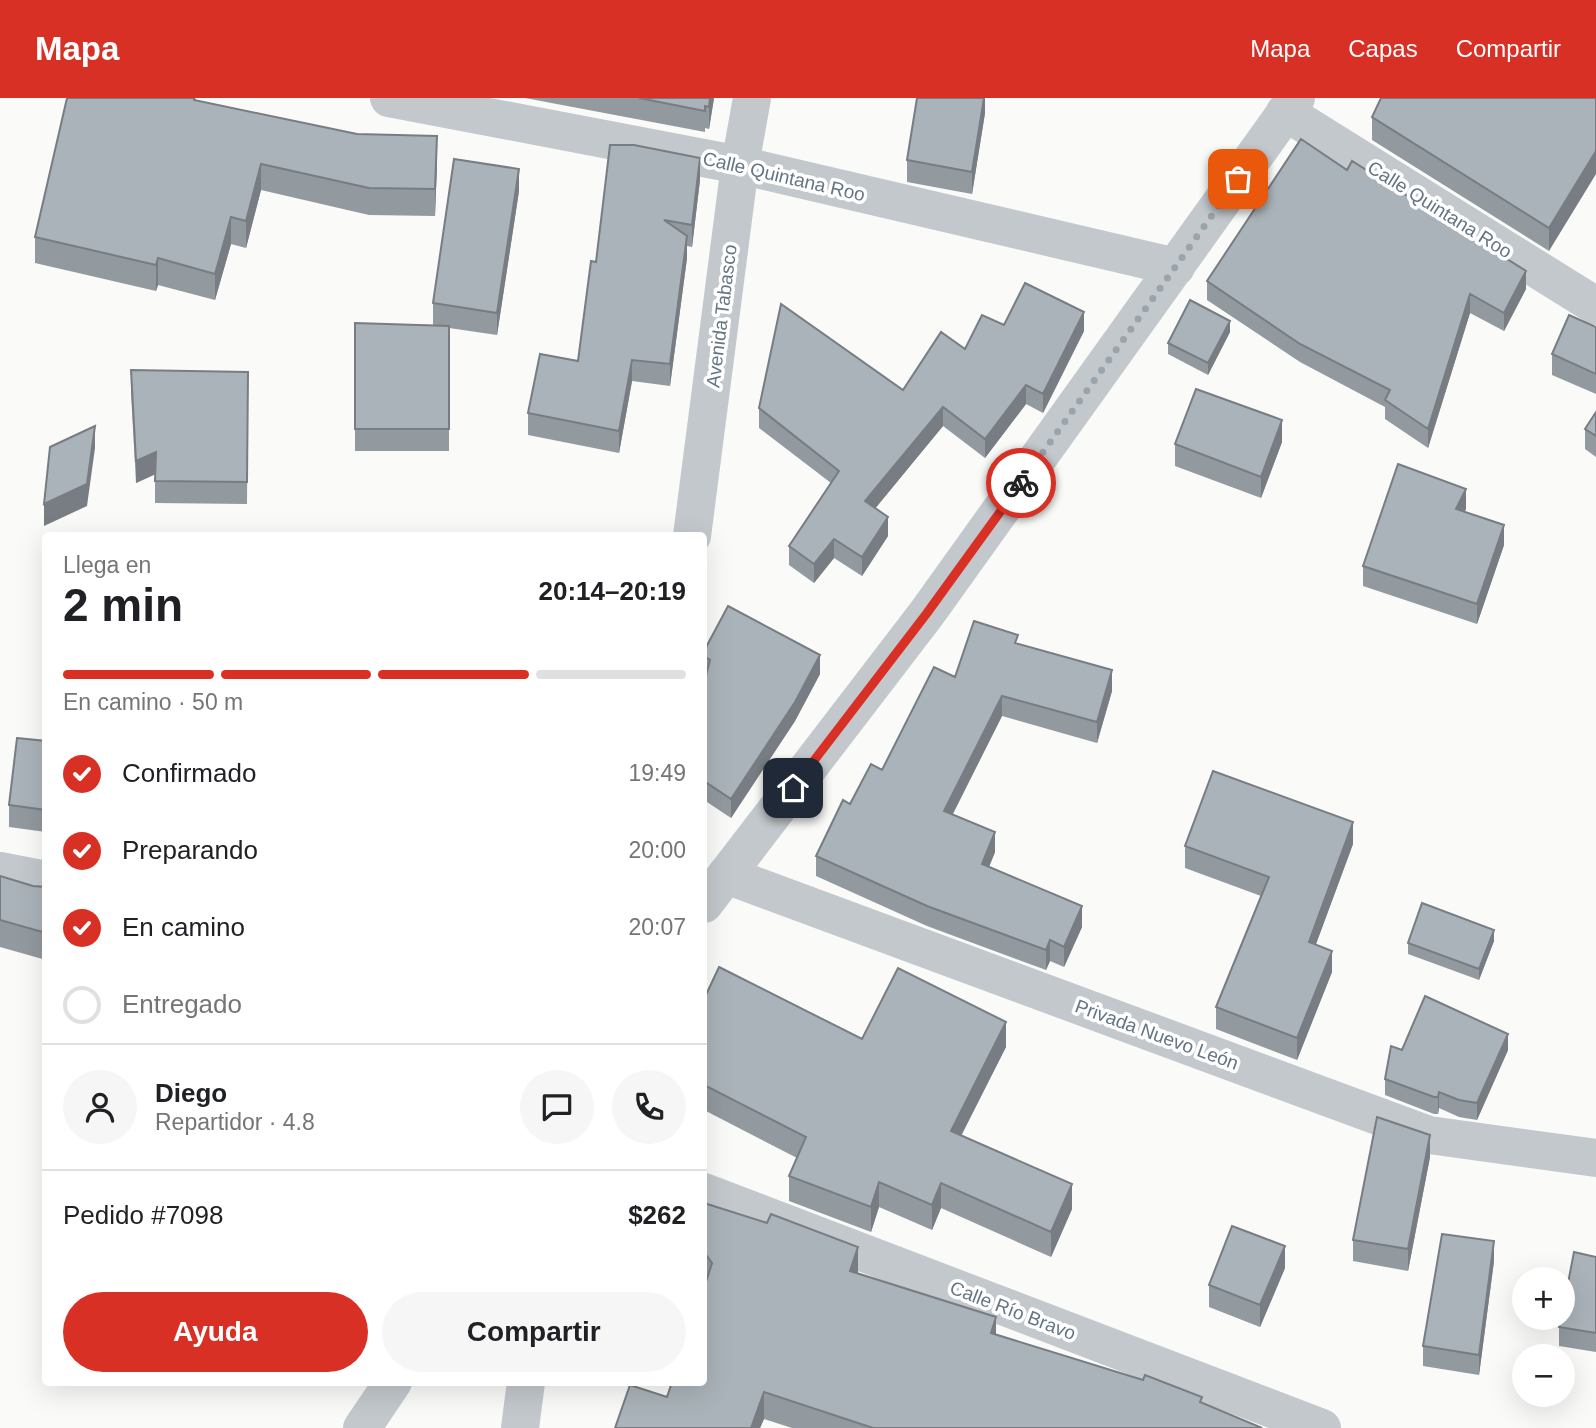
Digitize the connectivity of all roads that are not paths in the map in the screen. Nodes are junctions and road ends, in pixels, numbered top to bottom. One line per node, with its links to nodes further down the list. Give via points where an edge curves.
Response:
1 (389, 98): 4 (street, Calle Quintana Roo)
2 (752, 98): 4 (street, Avenida Tabasco)
3 (1290, 105): 5 (street); 6 (street, Calle Quintana Roo)
4 (740, 164): 5 (street, Calle Quintana Roo); 7 (street, Avenida Tabasco)
5 (1176, 267): 10 (street, via 927,613)
6 (1596, 306)
7 (693, 532)
8 (0, 871): 9 (street)
9 (42, 879)
10 (715, 890): 11 (street, Privada Nuevo León, via 1429,1135)
11 (1596, 1158)
12 (707, 1193): 17 (street, Calle Río Bravo)
13 (390, 1386): 15 (street)
14 (525, 1386): 16 (street)
15 (362, 1428)
16 (520, 1428)
17 (1322, 1428)

